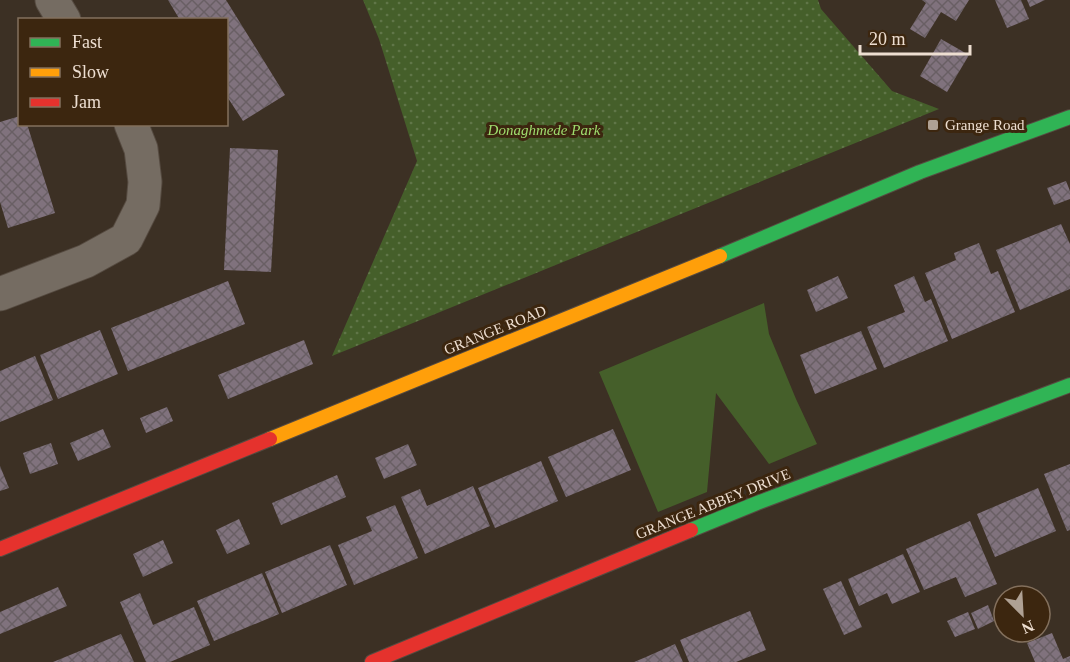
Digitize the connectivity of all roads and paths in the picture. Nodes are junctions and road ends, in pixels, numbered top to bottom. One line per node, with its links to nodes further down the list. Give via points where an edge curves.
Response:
1 (52, 0): 2 (street)
2 (63, 18)
3 (1070, 117): 7 (main road, GRANGE ROAD, via 872,192)
4 (132, 126): 5 (street, via 141,149 145,182 143,205 126,239 86,261)
5 (0, 294)
6 (1070, 385): 8 (main road, GRANGE ABBEY DRIVE, via 757,503)
7 (0, 549)
8 (372, 662)

